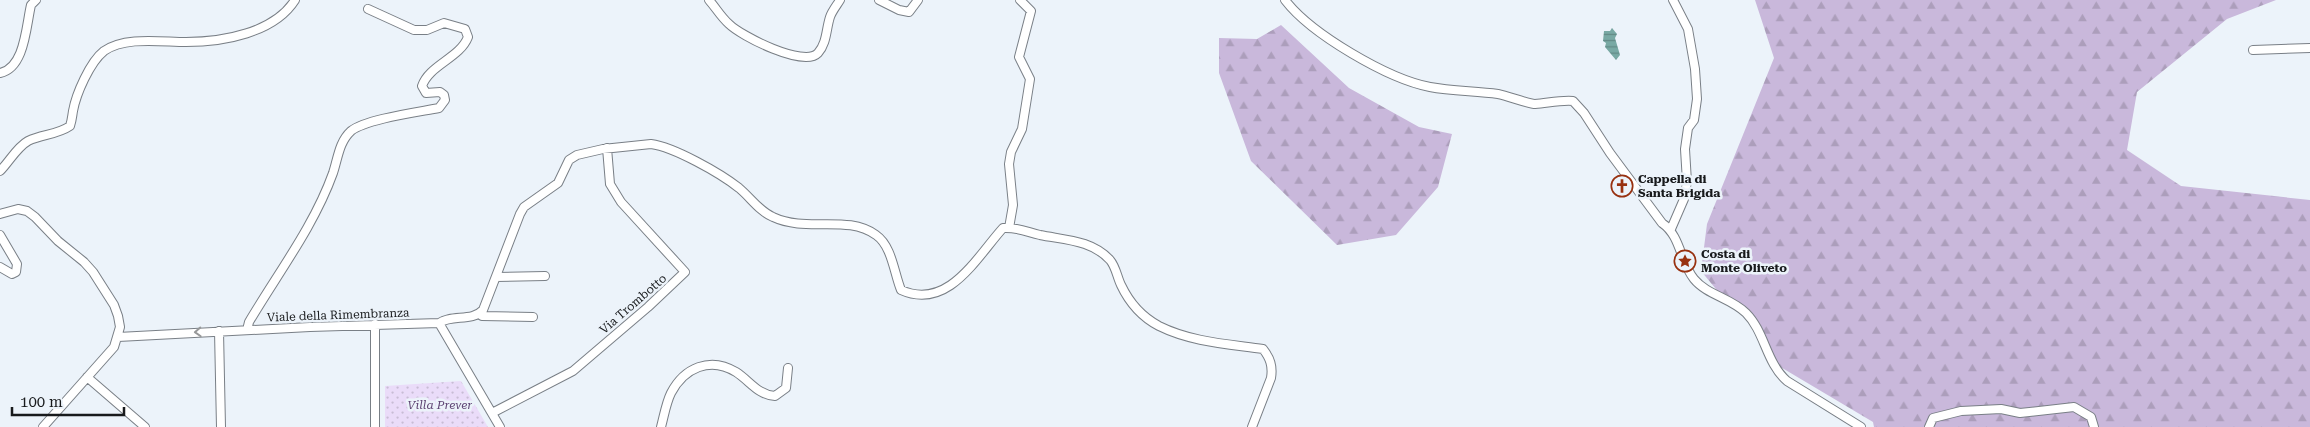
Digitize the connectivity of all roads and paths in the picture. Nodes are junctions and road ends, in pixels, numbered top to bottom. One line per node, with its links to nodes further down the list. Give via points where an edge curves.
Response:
1 (36, 0): 13 (street, via 31,5 18,61 8,72)
2 (295, 0): 15 (street, via 273,23 243,34 207,41 137,42 105,50 89,70 70,126 25,142)
3 (709, 0): 4 (street, via 728,23 744,35 787,54 808,58 818,53 824,43 830,16)
4 (840, 0)
5 (879, 0): 6 (street, via 909,12)
6 (918, 0)
7 (1020, 0): 17 (street, via 1031,11 1020,57 1030,79 1022,129 1009,164 1014,206)
8 (1285, 0): 18 (street, via 1321,34 1410,81 1431,87 1501,95 1533,104 1573,101 1662,223)
9 (1674, 0): 18 (street, via 1688,29 1696,69 1697,99 1685,149 1685,191)
10 (368, 9): 27 (street, via 414,30 427,30 444,23 465,29 468,37 465,45 423,81 426,93 440,92 446,100 439,108 404,114 353,130 344,139 320,202)
11 (2310, 48): 12 (street)
12 (2253, 50)
13 (0, 73)
14 (608, 148): 17 (street, via 642,143 658,145 739,188 759,209 772,217 797,225 831,224 864,228 878,236 888,251 901,290 914,296 930,296 955,283 1003,228); 22 (street, via 585,152 569,160 558,183 524,207); 32 (street, Via Trombotto, via 610,184 621,202 684,272 573,371)
15 (0, 170)
16 (0, 214): 29 (street, via 18,209 27,211 84,262 114,305 120,327)
17 (1009, 228): 39 (street, via 1080,242 1098,249 1111,262 1134,307 1158,325 1188,337 1263,349 1270,357 1271,378)
18 (1671, 229): 40 (street, via 1693,278 1700,286 1746,313 1778,373)
19 (0, 235): 20 (street, via 17,264 16,272 12,274)
20 (0, 267)
21 (545, 276): 22 (street)
22 (496, 277): 23 (street, via 484,310)
23 (479, 314): 24 (street, Viale della Rimembranza); 25 (street, Viale della Rimembranza, via 445,319)
24 (533, 317)
25 (439, 323): 26 (street, Viale della Rimembranza); 32 (street)
26 (375, 324): 27 (street, Viale della Rimembranza); 36 (street)
27 (247, 330): 28 (street, Viale della Rimembranza)
28 (219, 331): 29 (street, Viale della Rimembranza, one-way to 29); 35 (street)
29 (118, 337): 31 (street, via 114,347)
30 (788, 368): 38 (street, via 786,388 775,396 765,395 725,367 712,364 693,368 670,395)
31 (87, 377): 33 (street); 34 (street)
32 (492, 413): 37 (street)
33 (43, 427)
34 (145, 427)
35 (221, 427)
36 (375, 427)
37 (500, 427)
38 (661, 427)
39 (1252, 427)
40 (1860, 427)
41 (1928, 427): 42 (street, via 1933,418 1961,411 2001,409 2020,412 2074,407 2091,417)
42 (2094, 427)

